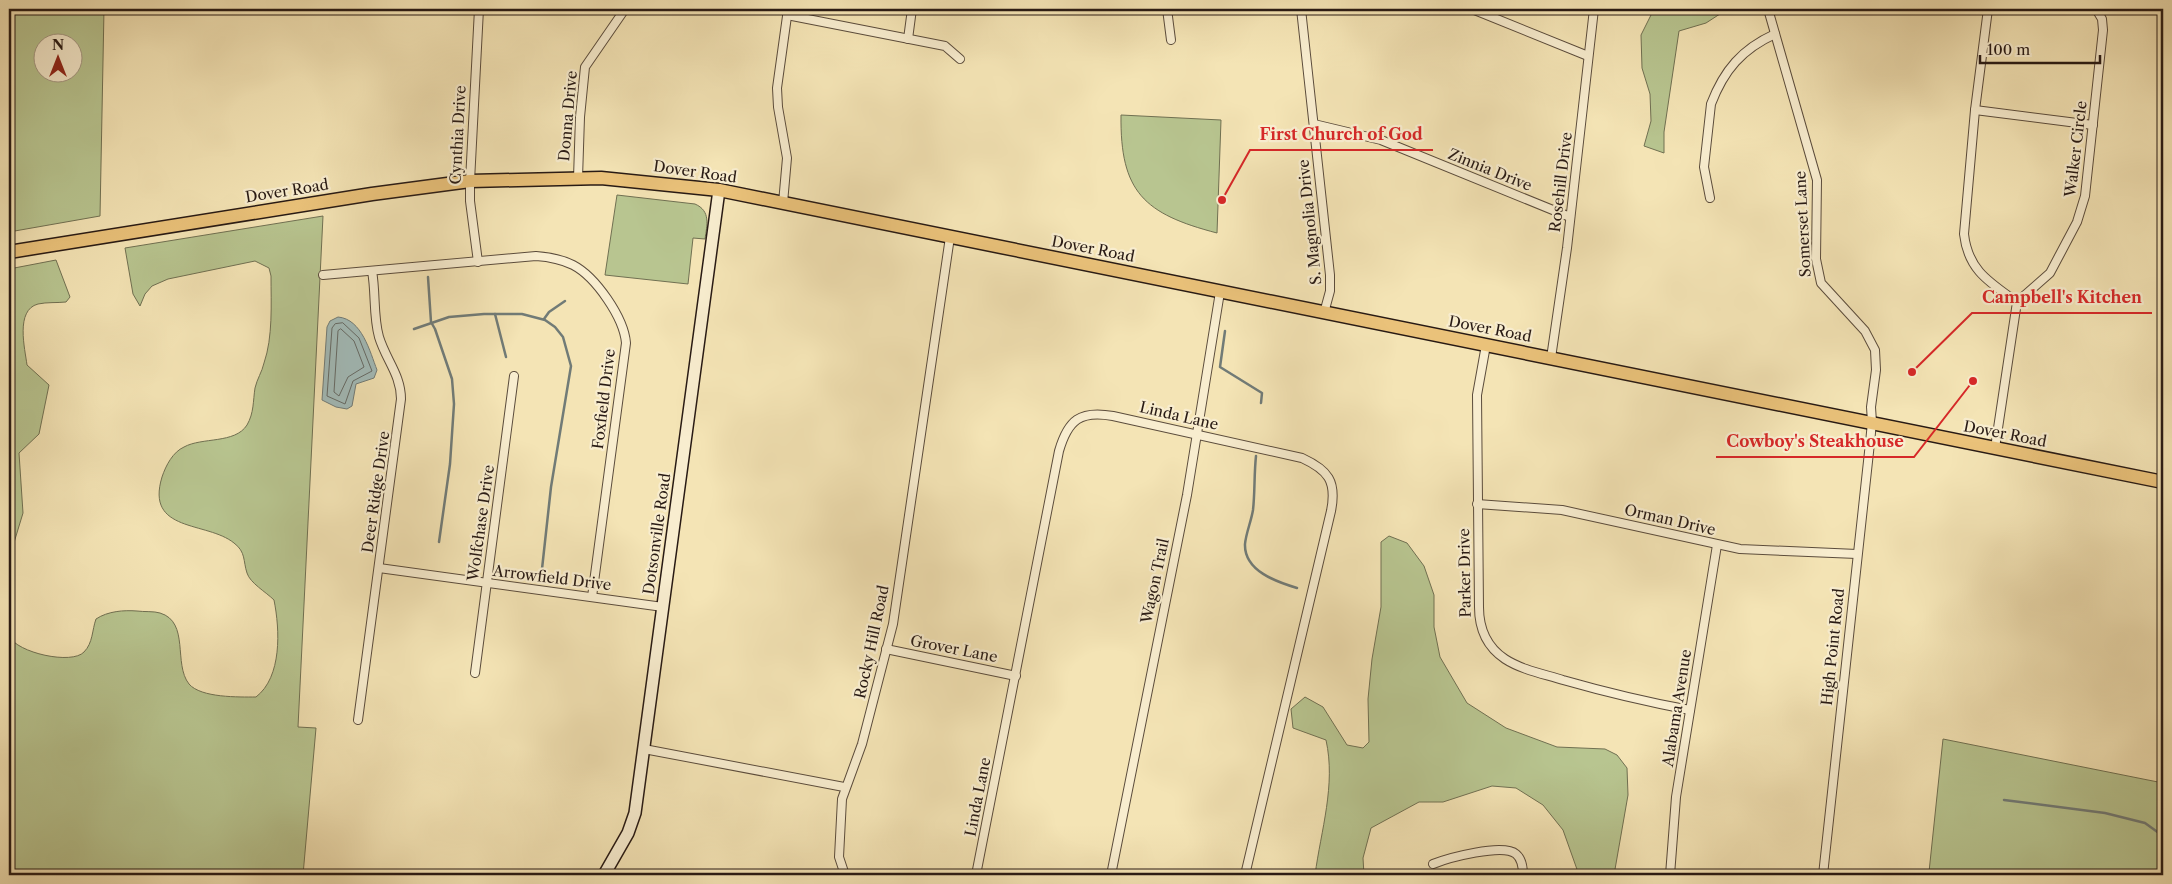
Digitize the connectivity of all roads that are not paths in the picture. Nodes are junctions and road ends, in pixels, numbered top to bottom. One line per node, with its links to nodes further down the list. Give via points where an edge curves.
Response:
1 (478, 9): 21 (street, Cynthia Drive)
2 (625, 9): 20 (street, Donna Drive, via 585,67)
3 (912, 9): 13 (street)
4 (1167, 9): 14 (street)
5 (1301, 9): 18 (street, S. Magnolia Drive)
6 (1472, 9): 15 (street)
7 (1594, 9): 15 (street, Rosehill Drive)
8 (1768, 9): 12 (street, Somerset Lane)
9 (1988, 9): 17 (street)
10 (2096, 9): 19 (street, Walker Circle, via 2102,19 2103,30)
11 (787, 12): 13 (street); 24 (street, via 777,98 787,158)
12 (1775, 34): 23 (street, via 1757,43 1726,70 1715,94 1704,167); 37 (street, Somerset Lane, via 1817,180 1816,259 1821,283 1865,331 1875,350 1876,370 1870,407)
13 (908, 39): 16 (street, via 945,46)
14 (1171, 40)
15 (1588, 56): 25 (street, Rosehill Drive)
16 (960, 59)
17 (1976, 110): 19 (street); 32 (street, via 1964,234 1966,247 1976,270)
18 (1314, 124): 25 (street, Zinnia Drive, via 1381,140); 33 (street, S. Magnolia Drive, via 1330,275 1330,291)
19 (2093, 125): 32 (street, Walker Circle, via 2085,196 2077,222 2050,273)
20 (578, 178): 21 (main road, Dover Road); 22 (main road, Dover Road, via 650,181)
21 (470, 181): 27 (main road, Dover Road); 28 (street, Cynthia Drive)
22 (719, 190): 24 (main road, Dover Road); 47 (main road, Dotsonville Road)
23 (1710, 198)
24 (783, 203): 26 (main road, Dover Road)
25 (1570, 217): 35 (street, Rosehill Drive)
26 (950, 237): 31 (main road, Dover Road); 48 (street, Rocky Hill Road, via 893,624)
27 (9, 252)
28 (478, 262): 29 (street, Foxfield Drive); 46 (street, Foxfield Drive, via 536,256 561,260 590,278 622,326 625,349)
29 (372, 271): 30 (street, Foxfield Drive); 44 (street, Deer Ridge Drive, via 380,339 398,375 401,392)
30 (323, 275)
31 (1220, 292): 33 (main road, Dover Road); 38 (street, Wagon Trail)
32 (2017, 302): 39 (street)
33 (1324, 312): 34 (main road, Dover Road)
34 (1486, 345): 35 (main road, Dover Road); 41 (street, Parker Drive, via 1477,395)
35 (1551, 358): 37 (main road, Dover Road)
36 (514, 376): 45 (street, Wolfchase Drive)
37 (1872, 422): 39 (main road, Dover Road); 43 (street, High Point Road)
38 (1196, 434): 50 (street, Linda Lane, via 1105,414 1081,416 1068,428 1060,451); 59 (street, Wagon Trail, via 1187,495); 60 (street, Linda Lane, via 1302,458 1326,473 1333,490 1302,639)
39 (1994, 448): 40 (main road, Dover Road)
40 (2163, 482)
41 (1477, 504): 42 (street, Orman Drive, via 1562,510); 51 (street, Parker Drive, via 1479,623 1490,645 1505,659 1525,669 1626,697)
42 (1716, 545): 43 (street, Orman Drive, via 1767,551); 51 (street, Alabama Avenue)
43 (1857, 554): 63 (street, High Point Road)
44 (379, 568): 45 (street, Arrowfield Drive); 52 (street, Deer Ridge Drive)
45 (486, 583): 46 (street, Arrowfield Drive); 49 (street, Wolfchase Drive)
46 (592, 597): 47 (street, Arrowfield Drive)
47 (663, 607): 53 (main road, Dotsonville Road)
48 (886, 650): 50 (street, Grover Lane); 54 (street, Rocky Hill Road, via 862,744 852,775)
49 (475, 673)
50 (1016, 676): 58 (street, Linda Lane)
51 (1690, 710): 62 (street, Alabama Avenue, via 1676,797)
52 (358, 720)
53 (644, 749): 54 (street); 56 (main road, Dotsonville Road, via 635,813 628,833)
54 (844, 787): 57 (street, Rocky Hill Road, via 838,835)
55 (1433, 864): 61 (street, via 1495,850 1509,850 1520,858)
56 (604, 875)
57 (844, 875)
58 (976, 875)
59 (1112, 875)
60 (1245, 875)
61 (1523, 875)
62 (1670, 875)
63 (1823, 875)

